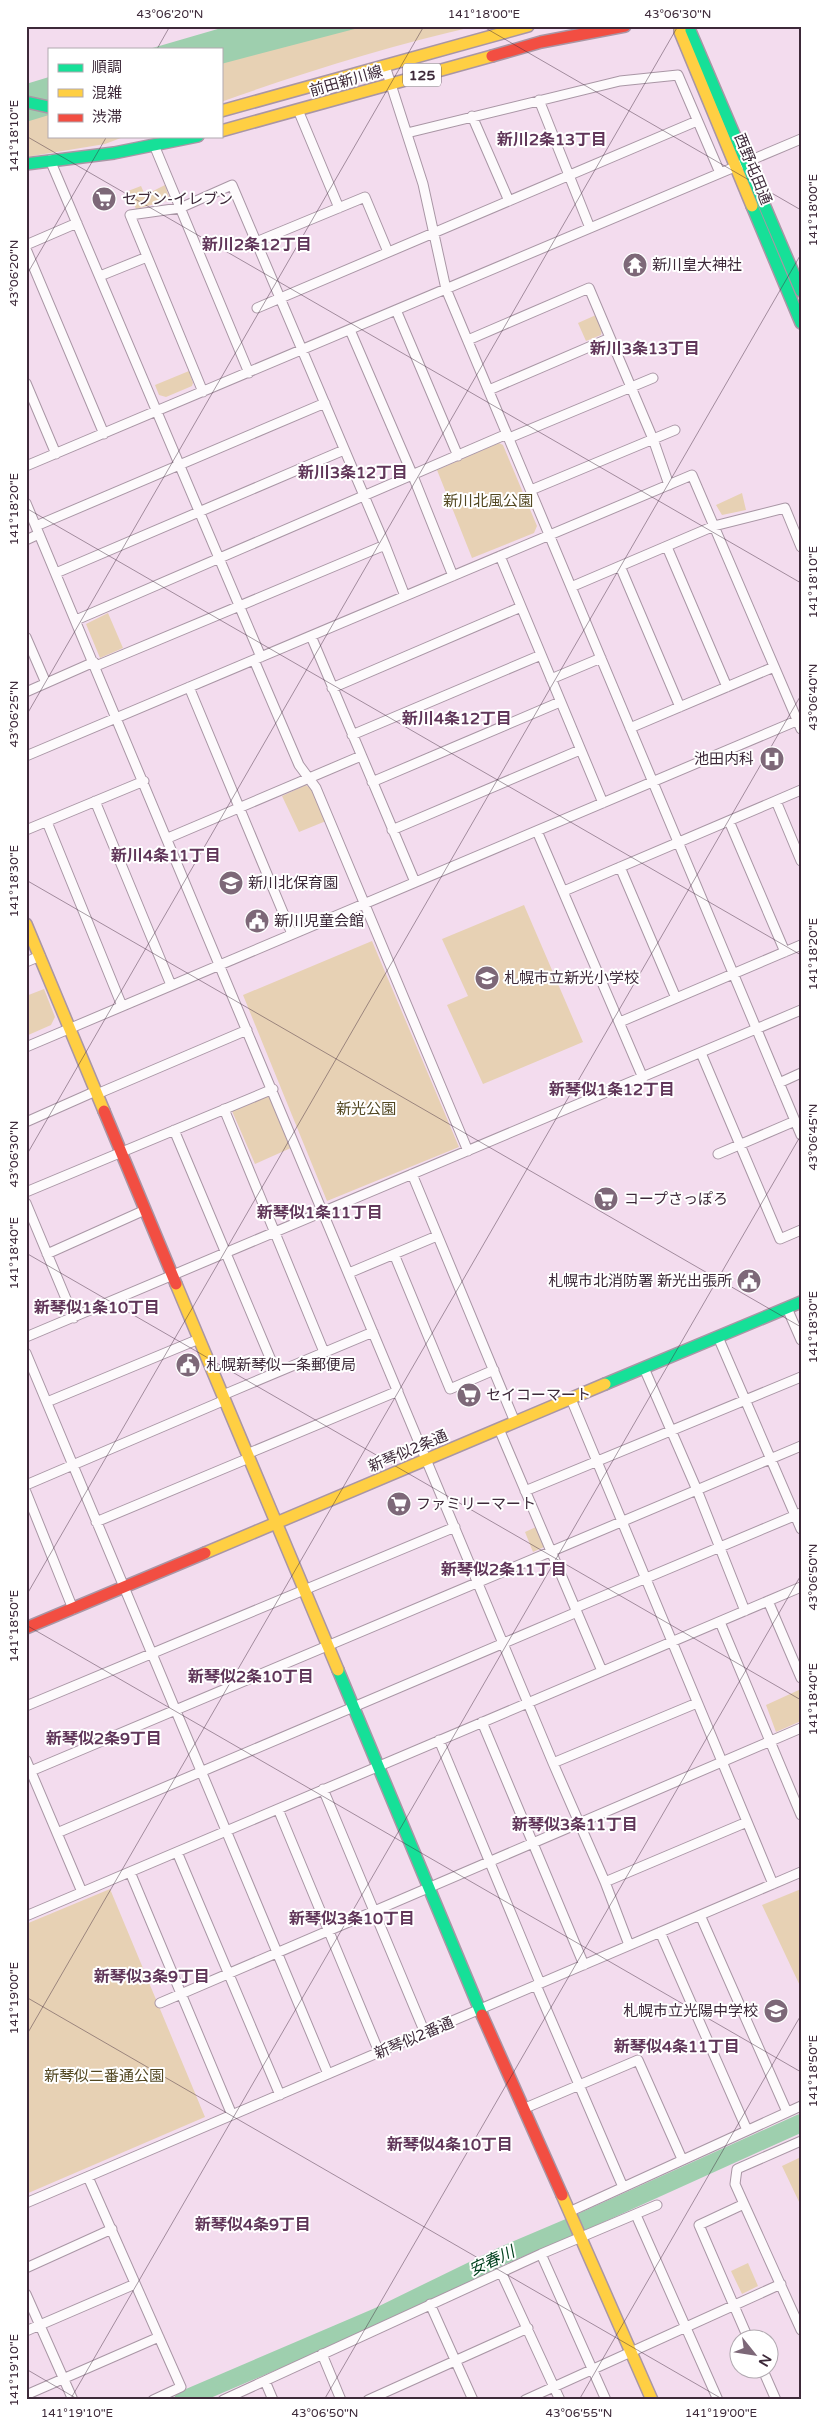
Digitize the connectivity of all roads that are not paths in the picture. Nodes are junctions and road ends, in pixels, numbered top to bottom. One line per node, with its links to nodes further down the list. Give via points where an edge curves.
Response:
1 (528, 26): 5 (street, 前田新川線 / 125)
2 (625, 26): 6 (street, 前田新川線 / 125, via 541,42)
3 (680, 26): 22 (street, 西野屯田通)
4 (688, 26): 20 (street, 西野屯田通)
5 (385, 66): 6 (street); 11 (street, 前田新川線 / 125)
6 (391, 84): 10 (street, 前田新川線 / 125); 15 (street)
7 (539, 100): 12 (street); 13 (street, via 620,81 678,75); 24 (street)
8 (26, 102): 9 (street)
9 (48, 108)
10 (298, 110): 14 (street, 前田新川線 / 125); 27 (street)
11 (222, 111)
12 (472, 116): 15 (street); 25 (street)
13 (697, 121): 23 (street); 24 (street)
14 (222, 131)
15 (406, 133): 30 (street, via 423,184)
16 (188, 138): 18 (street)
17 (801, 139): 20 (street)
18 (154, 145): 19 (street); 26 (street)
19 (50, 160): 21 (street); 28 (street)
20 (747, 162): 22 (street); 37 (street, 西野屯田通)
21 (26, 164)
22 (736, 166): 23 (street); 39 (street, 西野屯田通)
23 (720, 173): 29 (street)
24 (568, 175): 25 (street); 29 (street)
25 (509, 201): 30 (street)
26 (180, 208): 31 (street, via 232,185); 34 (street, via 130,215); 47 (street)
27 (339, 208): 31 (street); 33 (street, via 365,197)
28 (77, 223): 32 (street); 35 (street)
29 (590, 228): 36 (street)
30 (434, 233): 33 (street); 36 (street)
31 (256, 242): 38 (street)
32 (26, 247): 56 (street)
33 (388, 252): 38 (street)
34 (147, 257): 35 (street); 52 (street)
35 (100, 276): 54 (street)
36 (446, 289): 41 (street); 45 (street)
37 (801, 291)
38 (280, 298): 40 (street); 46 (street)
39 (796, 298): 42 (street, 西野屯田通)
40 (257, 308)
41 (396, 310): 43 (street); 61 (street)
42 (801, 323)
43 (350, 330): 46 (street); 64 (street)
44 (610, 338): 45 (street, via 589,288); 50 (street); 51 (street)
45 (468, 340): 51 (street)
46 (301, 350): 47 (street); 53 (street)
47 (249, 372): 52 (street)
48 (653, 378): 50 (street)
49 (26, 383): 60 (street)
50 (631, 387): 57 (street); 58 (street)
51 (488, 390): 57 (street)
52 (203, 392): 54 (street)
53 (324, 403): 59 (street); 62 (street)
54 (157, 411): 56 (street); 62 (street)
55 (675, 430): 58 (street)
56 (104, 434): 60 (street)
57 (508, 436): 61 (street); 66 (street)
58 (653, 439): 65 (street); 66 (street)
59 (344, 450): 67 (street); 69 (street)
60 (56, 454): 63 (street)
61 (458, 456): 64 (street)
62 (180, 464): 69 (street); 71 (street)
63 (26, 466)
64 (413, 476): 67 (street); 81 (street)
65 (668, 485): 70 (street, via 692,475); 72 (street)
66 (530, 490): 72 (street)
67 (364, 497): 74 (street); 78 (street)
68 (26, 503): 71 (street)
69 (199, 512): 78 (street); 80 (street)
70 (714, 526): 75 (street); 76 (street, via 785,508); 93 (street)
71 (38, 530): 73 (street); 80 (street)
72 (549, 535): 77 (street); 82 (street)
73 (26, 540)
74 (385, 545): 83 (street); 84 (street)
75 (667, 547): 79 (street); 96 (street)
76 (801, 547)
77 (500, 556): 81 (street); 85 (street)
78 (219, 559): 84 (street); 86 (street)
79 (620, 566): 82 (street); 101 (street)
80 (56, 573): 86 (street)
81 (453, 576): 83 (street)
82 (571, 587): 90 (street)
83 (405, 596): 87 (street)
84 (239, 606): 91 (street); 92 (street)
85 (521, 608): 89 (street); 98 (street)
86 (76, 620): 92 (street)
87 (311, 636): 91 (street); 98 (street)
88 (26, 637): 95 (street)
89 (541, 655): 94 (street); 105 (street)
90 (600, 658): 94 (street); 104 (street)
91 (257, 659): 97 (street); 109 (street, via 299,765)
92 (95, 664): 95 (street); 102 (street)
93 (774, 667): 96 (street); 103 (street)
94 (551, 678): 100 (street)
95 (46, 683): 99 (street)
96 (727, 686): 101 (street)
97 (189, 688): 102 (street); 117 (street)
98 (332, 688): 105 (street)
99 (26, 692)
100 (560, 702): 106 (street); 111 (street)
101 (680, 707): 104 (street)
102 (117, 718): 107 (street); 110 (street)
103 (799, 723): 112 (street)
104 (630, 728): 112 (street)
105 (352, 735): 108 (street)
106 (580, 750): 116 (street); 121 (street)
107 (26, 756)
108 (361, 756): 109 (street); 111 (street)
109 (309, 778): 117 (street); 129 (street)
110 (144, 781): 115 (street); 123 (street)
111 (372, 782): 121 (street)
112 (652, 782): 116 (street); 124 (street)
113 (801, 790): 114 (street)
114 (776, 801): 118 (street); 125 (street)
115 (95, 802): 119 (street); 138 (street)
116 (603, 803): 122 (street)
117 (240, 808): 123 (street); 131 (street)
118 (729, 820): 124 (street); 133 (street)
119 (47, 822): 120 (street); 140 (street)
120 (26, 830)
121 (392, 830): 127 (street)
122 (537, 831): 127 (street); 128 (street)
123 (168, 838): 136 (street)
124 (678, 842): 126 (street); 137 (street)
125 (801, 861)
126 (620, 867): 128 (street); 139 (street)
127 (415, 882): 129 (street)
128 (564, 891): 142 (street)
129 (364, 904): 131 (street); 159 (street)
130 (26, 924): 134 (street)
131 (292, 934): 136 (street)
132 (801, 945): 133 (street)
133 (784, 952): 137 (street)
134 (40, 956): 135 (street); 143 (street)
135 (26, 962)
136 (220, 964): 138 (street); 145 (street)
137 (733, 974): 139 (street); 144 (street)
138 (171, 985): 140 (street)
139 (676, 998): 142 (street)
140 (122, 1006): 143 (street)
141 (801, 1010): 144 (street)
142 (620, 1022): 149 (street)
143 (70, 1028): 146 (street); 152 (street)
144 (756, 1029): 147 (street); 150 (street)
145 (247, 1030): 151 (street); 152 (street)
146 (26, 1047)
147 (701, 1053): 149 (street); 158 (street)
148 (801, 1074): 150 (street)
149 (643, 1078): 159 (street)
150 (779, 1083): 154 (street)
151 (273, 1089): 153 (street); 166 (street)
152 (96, 1092): 155 (street); 160 (street)
153 (224, 1109): 156 (street); 168 (street)
154 (795, 1121): 157 (street); 158 (street)
155 (26, 1122)
156 (174, 1130): 160 (street); 171 (street)
157 (801, 1134)
158 (740, 1144): 161 (street); 167 (street, via 780,1239)
159 (468, 1151): 162 (street)
160 (121, 1152): 163 (street); 165 (street)
161 (718, 1154)
162 (412, 1174): 166 (street); 169 (street)
163 (26, 1192)
164 (26, 1202): 170 (street)
165 (145, 1210): 170 (street); 174 (street)
166 (324, 1212): 168 (street); 173 (street)
167 (801, 1230)
168 (275, 1233): 171 (street); 183 (street)
169 (438, 1236): 172 (street); 186 (street)
170 (47, 1254): 177 (street)
171 (226, 1254): 174 (street); 187 (street)
172 (394, 1254): 173 (street); 186 (street, via 450,1389)
173 (349, 1273): 178 (street)
174 (173, 1276): 177 (street); 181 (street)
175 (801, 1302): 176 (street, 新琴似2条通)
176 (786, 1308): 180 (street, 新琴似2条通); 182 (street)
177 (74, 1318): 179 (street)
178 (373, 1332): 183 (street); 189 (street)
179 (26, 1337)
180 (718, 1337): 185 (street, 新琴似2条通); 192 (street)
181 (199, 1340): 190 (street); 193 (street)
182 (801, 1340)
183 (324, 1352): 187 (street)
184 (26, 1353): 193 (street)
185 (644, 1368): 191 (street, 新琴似2条通); 196 (street)
186 (494, 1370): 194 (street)
187 (276, 1372): 190 (street)
188 (801, 1377): 192 (street)
189 (398, 1391): 198 (street); 200 (street)
190 (224, 1398): 198 (street); 202 (street)
191 (571, 1399): 194 (street, 新琴似2条通); 201 (street)
192 (746, 1400): 196 (street); 199 (street)
193 (47, 1402): 202 (street)
194 (515, 1422): 195 (street, 新琴似2条通)
195 (499, 1429): 200 (street, 新琴似2条通); 205 (street)
196 (671, 1432): 201 (street); 204 (street)
197 (801, 1446): 199 (street)
198 (248, 1456): 209 (street); 210 (street)
199 (771, 1459): 204 (street); 207 (street)
200 (427, 1460): 210 (street, 新琴似2条通); 211 (street)
201 (598, 1462): 205 (street); 208 (street)
202 (73, 1465): 203 (street); 209 (street)
203 (26, 1485)
204 (697, 1490): 208 (street); 213 (street)
205 (525, 1491): 214 (street)
206 (26, 1492): 221 (street)
207 (798, 1514): 212 (street); 213 (street)
208 (623, 1521): 214 (street); 215 (street)
209 (96, 1522): 217 (street)
210 (276, 1523): 217 (street, 新琴似2条通); 219 (street)
211 (455, 1527): 216 (street); 219 (street)
212 (801, 1530)
213 (720, 1547): 215 (street); 223 (street)
214 (550, 1552): 216 (street); 222 (street)
215 (647, 1578): 222 (street); 226 (street)
216 (480, 1583): 227 (street); 228 (street)
217 (123, 1587): 221 (street, 新琴似2条通); 229 (street)
218 (801, 1587): 220 (street)
219 (303, 1589): 228 (street); 229 (street)
220 (768, 1601): 223 (street); 231 (street)
221 (73, 1609): 225 (street, 新琴似2条通)
222 (576, 1610): 227 (street); 230 (street)
223 (745, 1611): 224 (street)
224 (720, 1622): 226 (street); 240 (street)
225 (26, 1628)
226 (672, 1642): 230 (street); 233 (street)
227 (504, 1643): 232 (street); 235 (street)
228 (328, 1646): 235 (street); 236 (street)
229 (151, 1654): 234 (street); 236 (street)
230 (602, 1671): 232 (street)
231 (801, 1678)
232 (528, 1702): 237 (street); 243 (street)
233 (697, 1703): 242 (street); 243 (street)
234 (26, 1706)
235 (354, 1709): 244 (street); 246 (street)
236 (176, 1712): 245 (street); 246 (street)
237 (482, 1722): 239 (street); 254 (street)
238 (801, 1728): 240 (street)
239 (439, 1740): 244 (street); 256 (street)
240 (770, 1741): 242 (street); 249 (street)
241 (26, 1760): 245 (street)
242 (722, 1762): 250 (street); 251 (street)
243 (553, 1763): 251 (street)
244 (377, 1766): 247 (street); 261 (street)
245 (31, 1771): 253 (street)
246 (201, 1773): 252 (street); 253 (street)
247 (323, 1789): 248 (street); 263 (street)
248 (278, 1809): 252 (street); 266 (street)
249 (801, 1815)
250 (747, 1822): 259 (street); 260 (street)
251 (580, 1823): 254 (street); 259 (street)
252 (226, 1831): 255 (street); 269 (street)
253 (57, 1834): 262 (street)
254 (534, 1842): 256 (street); 270 (street)
255 (177, 1852): 257 (street); 271 (street)
256 (491, 1861): 261 (street); 272 (street)
257 (130, 1872): 262 (street); 273 (street)
258 (801, 1872): 260 (street, 新琴似2番通)
259 (605, 1882): 268 (street)
260 (772, 1884): 264 (street, 新琴似2番通)
261 (428, 1888): 263 (street); 275 (street)
262 (82, 1892): 265 (street)
263 (374, 1911): 266 (street); 276 (street)
264 (700, 1915): 267 (street, 新琴似2番通); 283 (street)
265 (26, 1916)
266 (328, 1930): 269 (street); 277 (street)
267 (660, 1932): 268 (street, 新琴似2番通); 285 (street)
268 (629, 1945): 270 (street, 新琴似2番通)
269 (277, 1953): 271 (street); 278 (street)
270 (584, 1965): 272 (street, 新琴似2番通)
271 (228, 1974): 273 (street); 280 (street)
272 (538, 1984): 275 (street, 新琴似2番通); 279 (street)
273 (181, 1994): 274 (street); 284 (street)
274 (160, 2003)
275 (480, 2010): 276 (street, 新琴似2番通); 282 (street)
276 (425, 2033): 277 (street, 新琴似2番通)
277 (379, 2052): 278 (street, 新琴似2番通)
278 (328, 2074): 280 (street, 新琴似2番通)
279 (578, 2086): 282 (street); 287 (street, via 638,2060); 289 (street)
280 (280, 2094): 284 (street, 新琴似2番通)
281 (801, 2106): 283 (street)
282 (524, 2109): 294 (street)
283 (787, 2112): 285 (street)
284 (232, 2115): 288 (street, 新琴似2番通)
285 (747, 2130): 287 (street)
286 (801, 2141): 291 (street, via 737,2169 735,2184)
287 (682, 2159): 289 (street)
288 (88, 2176): 290 (street, 新琴似2番通); 295 (street)
289 (623, 2187): 294 (street)
290 (26, 2203)
291 (744, 2204): 301 (street); 304 (street, via 699,2225)
292 (657, 2205): 293 (street)
293 (636, 2214): 296 (street); 307 (street)
294 (570, 2216): 296 (street)
295 (112, 2229): 298 (street); 300 (street)
296 (579, 2235): 297 (street); 312 (street)
297 (541, 2254): 299 (street); 315 (street)
298 (26, 2268)
299 (501, 2272): 303 (street); 306 (street)
300 (136, 2284): 305 (street); 311 (street)
301 (780, 2284): 304 (street); 309 (street)
302 (26, 2294): 305 (street)
303 (430, 2304): 313 (street); 314 (street)
304 (734, 2307): 307 (street); 308 (street)
305 (40, 2325): 310 (street); 317 (street)
306 (528, 2328): 314 (street); 319 (street)
307 (686, 2328): 312 (street); 332 (street)
308 (743, 2328)
309 (801, 2330)
310 (26, 2331)
311 (159, 2337): 317 (street); 322 (street, via 181,2387)
312 (631, 2352): 315 (street); 331 (street)
313 (322, 2354): 318 (street); 325 (street)
314 (456, 2361): 326 (street); 327 (street)
315 (593, 2370): 319 (street); 330 (street)
316 (766, 2378): 333 (street)
317 (63, 2379): 320 (street); 321 (street)
318 (264, 2381): 323 (street); 324 (street)
319 (554, 2387): 328 (street); 329 (street)
320 (26, 2395)
321 (72, 2400)
322 (153, 2400)
323 (222, 2400)
324 (273, 2400)
325 (340, 2400)
326 (368, 2400)
327 (473, 2400)
328 (525, 2400)
329 (560, 2400)
330 (606, 2400)
331 (652, 2400)
332 (718, 2400)
333 (776, 2400)

